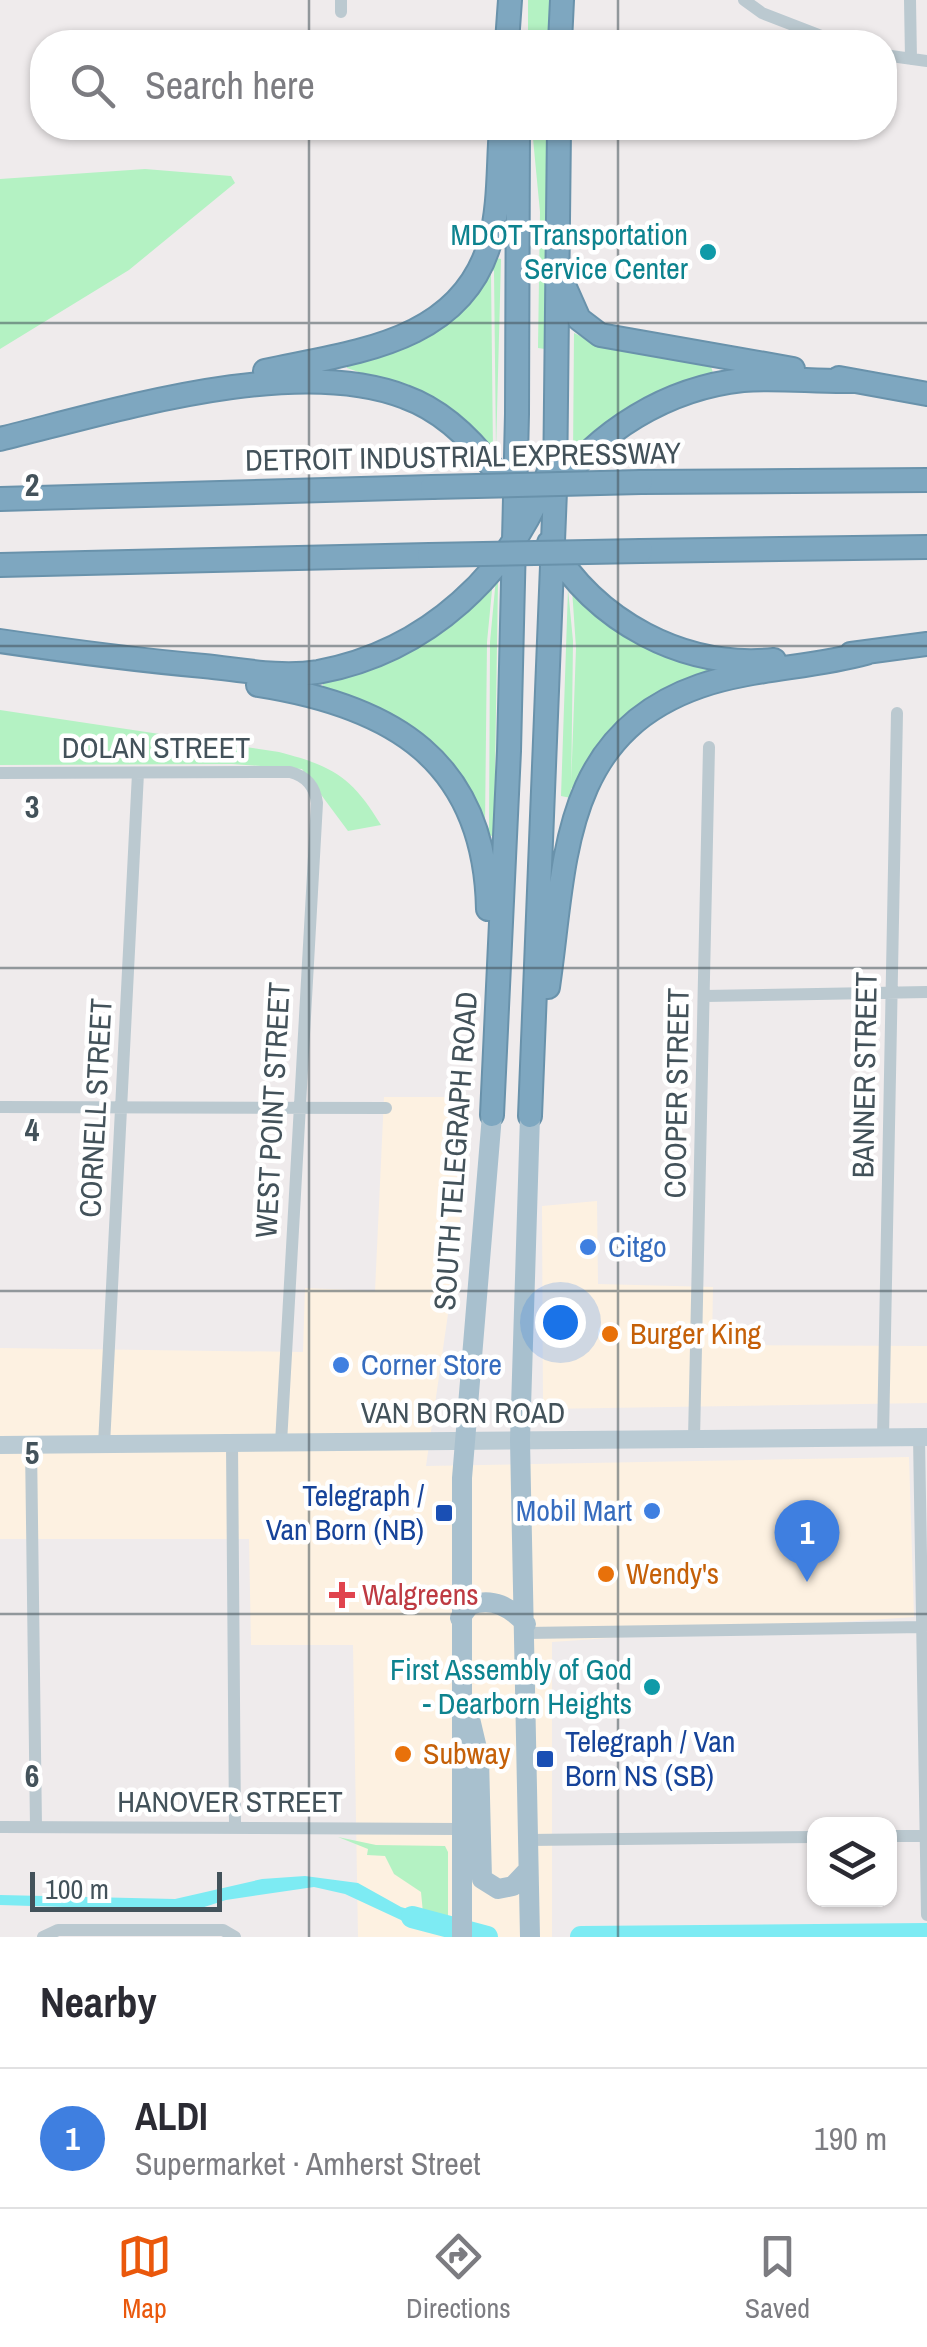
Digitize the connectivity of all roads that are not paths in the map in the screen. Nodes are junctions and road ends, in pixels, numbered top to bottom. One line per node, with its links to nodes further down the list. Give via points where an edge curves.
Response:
1 (513, 0): 5 (highway); 6 (highway)
2 (562, 0): 7 (highway)
3 (744, 0): 8 (street)
4 (910, 0): 10 (street)
5 (509, 30)
6 (515, 30)
7 (561, 30)
8 (808, 30)
9 (897, 57): 10 (street)
10 (911, 59): 11 (street)
11 (927, 61)
12 (499, 140): 18 (highway, via 491,240 464,293 434,322 398,342 247,375)
13 (518, 140): 19 (highway)
14 (559, 140): 15 (highway)
15 (560, 275): 16 (highway, via 579,319 600,335); 20 (highway)
16 (852, 382): 17 (highway); 24 (highway, via 745,380 686,393 644,410 598,443)
17 (927, 394)
18 (181, 398): 21 (highway); 23 (highway, via 298,380 332,380 407,397 460,430)
19 (516, 436): 23 (highway, SOUTH TELEGRAPH ROAD); 26 (highway)
20 (555, 436): 24 (highway); 26 (highway)
21 (0, 440)
22 (927, 480): 25 (highway, DETROIT INDUSTRIAL EXPRESSWAY, bridge)
23 (513, 490): 26 (highway); 29 (highway, SOUTH TELEGRAPH ROAD)
24 (555, 491): 26 (highway); 27 (highway)
25 (0, 499)
26 (532, 520): 27 (highway); 29 (highway); 31 (highway); 32 (highway)
27 (551, 547): 32 (highway); 35 (highway, via 606,608 688,654 766,661)
28 (927, 547): 30 (highway, bridge)
29 (512, 548): 31 (highway, SOUTH TELEGRAPH ROAD); 36 (highway, via 440,620 404,645 362,660 289,674)
30 (0, 565)
31 (511, 598): 45 (highway, SOUTH TELEGRAPH ROAD)
32 (550, 598): 46 (highway)
33 (0, 641): 36 (highway)
34 (927, 644): 35 (highway)
35 (866, 653): 46 (highway, via 702,685 667,700 615,742 586,783 570,824)
36 (162, 664): 45 (highway, via 346,704 411,738 457,789 488,887)
37 (897, 713): 43 (street, BANNER STREET)
38 (709, 747): 44 (street, COOPER STREET)
39 (0, 773): 40 (street, DOLAN STREET)
40 (138, 773): 41 (street, DOLAN STREET, via 290,772); 47 (street, CORNELL STREET)
41 (310, 782): 49 (street, WEST POINT STREET, via 317,803)
42 (927, 992): 43 (street)
43 (892, 993): 44 (street); 51 (street, BANNER STREET)
44 (704, 996): 55 (street, COOPER STREET)
45 (492, 1104): 53 (main road, SOUTH TELEGRAPH ROAD)
46 (531, 1105): 54 (main road)
47 (121, 1107): 48 (street); 49 (street); 60 (street, CORNELL STREET)
48 (0, 1108)
49 (298, 1108): 50 (street); 56 (street, WEST POINT STREET)
50 (386, 1108)
51 (883, 1437): 52 (main road, VAN BORN ROAD); 55 (main road, VAN BORN ROAD)
52 (923, 1437): 62 (street)
53 (464, 1440): 54 (main road, VAN BORN ROAD); 56 (main road, VAN BORN ROAD); 61 (main road, SOUTH TELEGRAPH ROAD)
54 (520, 1440): 55 (main road, VAN BORN ROAD); 63 (main road)
55 (694, 1440)
56 (281, 1443): 57 (main road, VAN BORN ROAD)
57 (232, 1444): 60 (main road, VAN BORN ROAD); 66 (street)
58 (0, 1445): 59 (main road, VAN BORN ROAD)
59 (31, 1445): 60 (main road, VAN BORN ROAD); 65 (street)
60 (104, 1445)
61 (460, 1618): 63 (main road, via 470,1605 490,1602 515,1612); 64 (main road, SOUTH TELEGRAPH ROAD)
62 (922, 1627): 63 (street); 70 (street)
63 (526, 1629): 72 (main road)
64 (460, 1673): 68 (main road, SOUTH TELEGRAPH ROAD); 73 (main road, via 479,1757 480,1872 498,1889 513,1886)
65 (36, 1826): 66 (street, HANOVER STREET); 67 (street, HANOVER STREET)
66 (235, 1826): 68 (street, HANOVER STREET)
67 (0, 1827)
68 (460, 1830): 75 (main road, SOUTH TELEGRAPH ROAD)
69 (897, 1836): 70 (street)
70 (926, 1836): 74 (street)
71 (807, 1837): 72 (street)
72 (527, 1840): 73 (main road)
73 (528, 1870): 76 (main road)
74 (927, 1914)
75 (462, 1927)
76 (530, 1932)
77 (44, 1936): 78 (street, via 58,1930 224,1930)
78 (235, 1936)

